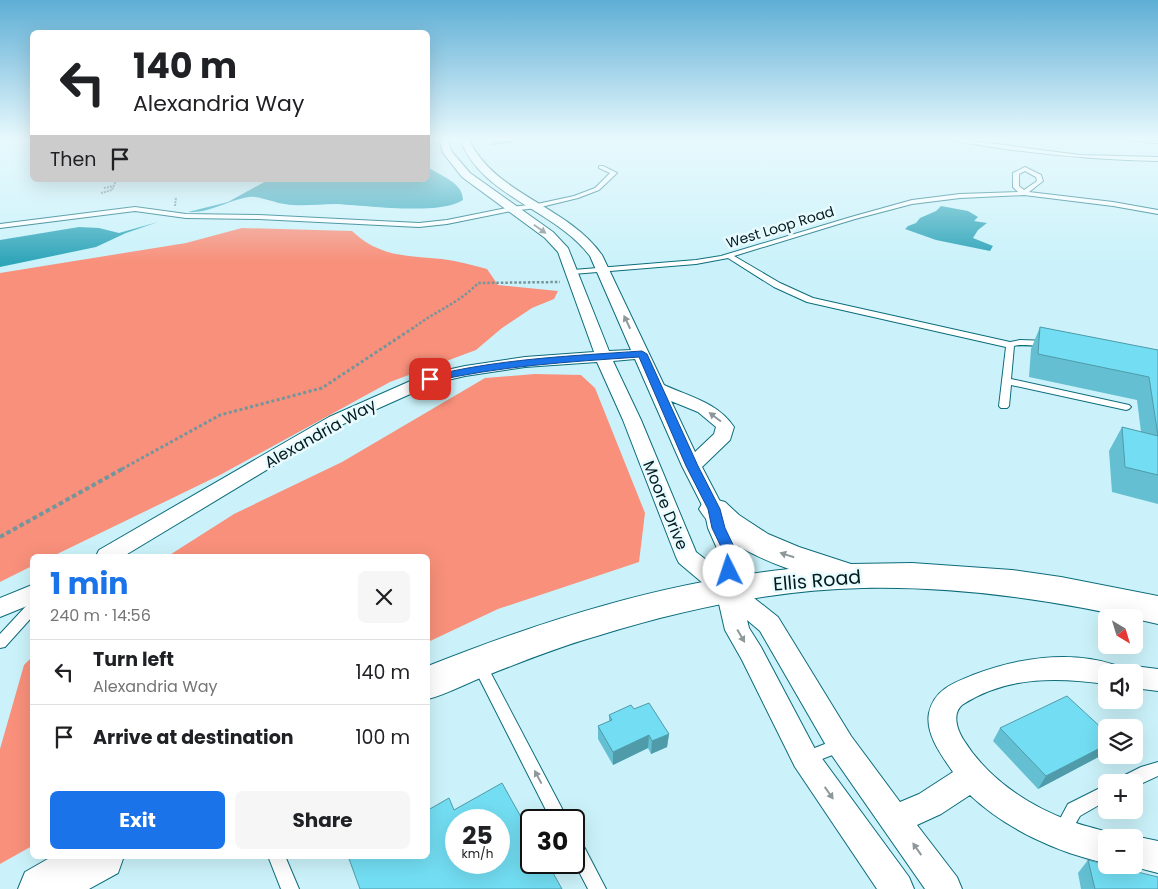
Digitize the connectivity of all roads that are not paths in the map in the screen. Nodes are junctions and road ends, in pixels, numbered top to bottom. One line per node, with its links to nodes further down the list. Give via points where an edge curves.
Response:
1 (472, 179): 8 (street, Moore Drive)
2 (498, 179): 7 (street)
3 (609, 179): 7 (lane, via 597,189 576,197)
4 (1016, 179): 6 (lane, via 1016,187)
5 (1040, 179): 6 (lane)
6 (1024, 192): 9 (lane, West Loop Road); 11 (lane, West Loop Road, via 912,202)
7 (537, 206): 8 (lane); 12 (street, via 585,241)
8 (511, 209): 10 (lane, via 419,225 186,216 135,209); 13 (street, Moore Drive, one-way to 13, via 549,235 564,251)
9 (1158, 212)
10 (0, 226)
11 (729, 256): 12 (lane, West Loop Road); 15 (lane, via 810,300)
12 (602, 270): 13 (lane, West Loop Road); 16 (street, one-way to 12)
13 (575, 277): 17 (street, Moore Drive)
14 (1058, 342): 15 (lane)
15 (1010, 345): 18 (lane)
16 (642, 354): 17 (street, Alexandria Way); 19 (street)
17 (604, 357): 24 (street, Alexandria Way, via 525,362 465,371 401,390 335,421); 26 (street, Moore Drive, via 687,557)
18 (1006, 381): 20 (lane); 21 (lane)
19 (658, 389): 22 (street); 22 (street, one-way to 19, via 723,436 725,427 706,410)
20 (1004, 406)
21 (1126, 407)
22 (692, 466): 23 (street)
23 (714, 509): 25 (main road, one-way to 23, via 773,551 730,526); 26 (street, via 730,553)
24 (110, 554)
25 (850, 576): 26 (main road, Ellis Road); 29 (main road, Ellis Road, via 944,576 992,581 1073,592)
26 (728, 590): 32 (main road, Ellis Road, via 572,629); 37 (street, Moore Drive, via 769,624); 38 (street, one-way to 38, via 737,630)
27 (30, 595): 28 (street)
28 (0, 608)
29 (1158, 610)
30 (30, 611): 31 (lane)
31 (0, 643)
32 (478, 662): 36 (main road, Ellis Road); 43 (lane, one-way to 32)
33 (1098, 672): 41 (street, via 1018,671 950,699 944,707 947,740)
34 (1143, 678): 35 (street)
35 (1158, 680)
36 (430, 682)
37 (841, 745): 38 (lane); 44 (street, Moore Drive)
38 (805, 758): 55 (street, one-way to 55)
39 (1158, 769): 40 (lane)
40 (1143, 774)
41 (973, 776): 44 (street, via 930,804); 45 (street, via 1006,803)
42 (1098, 797): 45 (lane, via 1074,810)
43 (554, 809)
44 (895, 819): 56 (street, Moore Drive, one-way to 44)
45 (1060, 832): 46 (street)
46 (1098, 845)
47 (1143, 854): 48 (street)
48 (1158, 857)
49 (96, 859): 52 (main road)
50 (277, 859): 53 (lane)
51 (585, 867): 54 (lane)
52 (42, 889)
53 (290, 889)
54 (597, 889)
55 (897, 889)
56 (945, 889)

